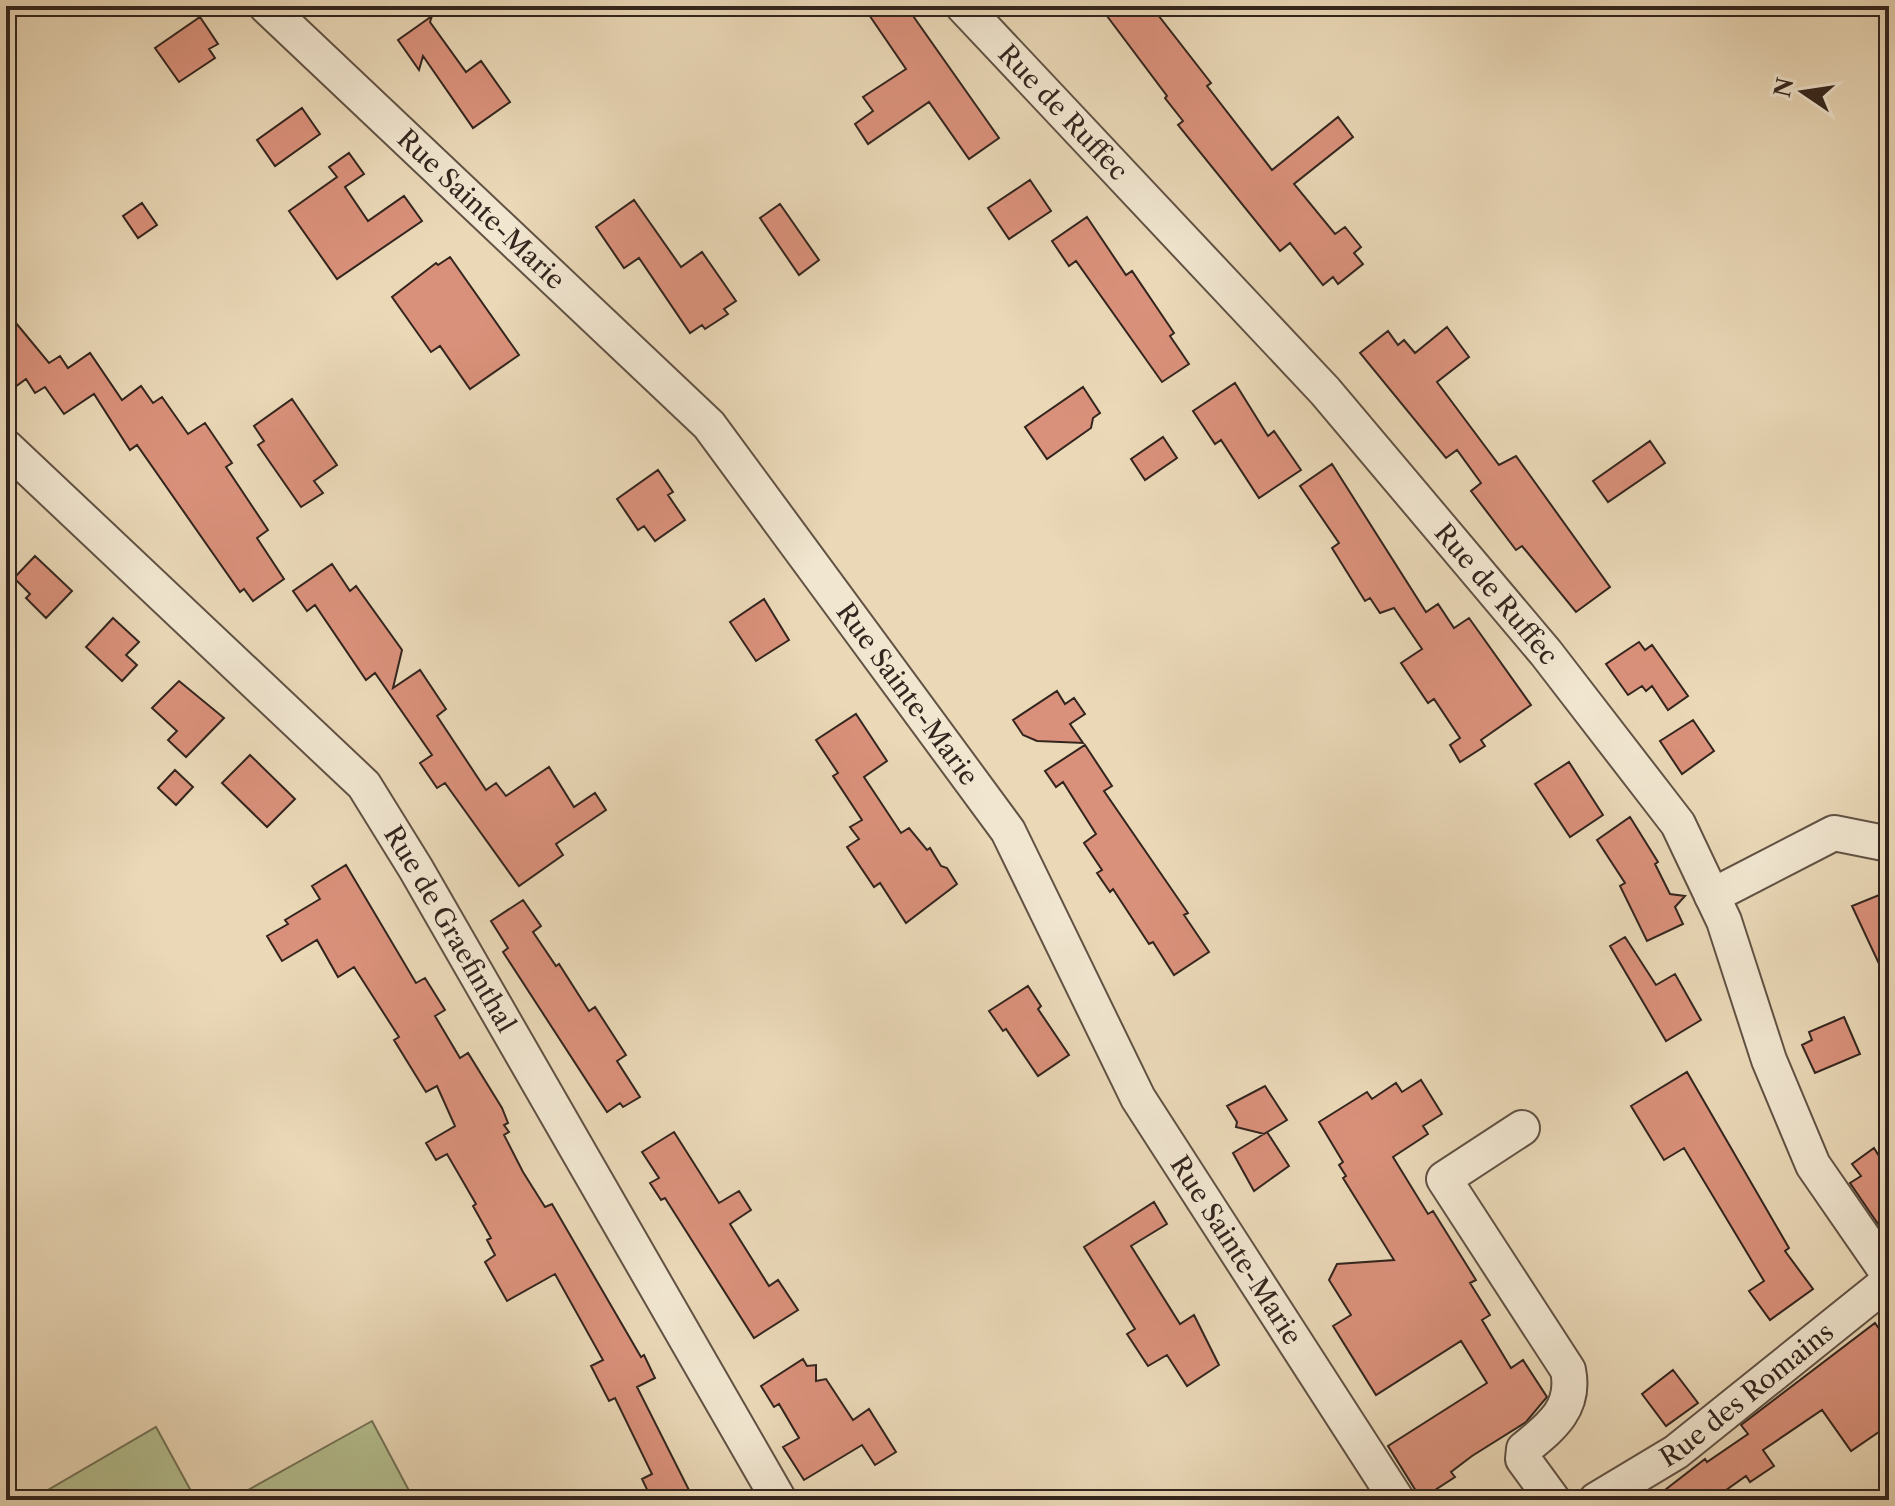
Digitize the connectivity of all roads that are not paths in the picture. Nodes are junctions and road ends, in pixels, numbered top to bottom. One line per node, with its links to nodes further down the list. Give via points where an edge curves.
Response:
1 (266, 6): 9 (street, Rue Sainte-Marie, via 709,425 1008,831 1138,1098)
2 (963, 6): 5 (street, Rue de Ruffec, via 1325,391 1546,653 1678,824)
3 (6, 447): 8 (street, Rue de Graefinthal, via 364,785)
4 (1889, 844): 5 (street, via 1834,833)
5 (1712, 896): 7 (street, Rue de Ruffec, via 1769,1060 1813,1165)
6 (1522, 1128): 10 (street, via 1444,1179 1568,1370 1566,1406 1555,1424 1524,1449 1523,1459)
7 (1889, 1278): 11 (street, Rue des Romains, via 1676,1452)
8 (779, 1500)
9 (1397, 1500)
10 (1553, 1500)
11 (1596, 1500)

